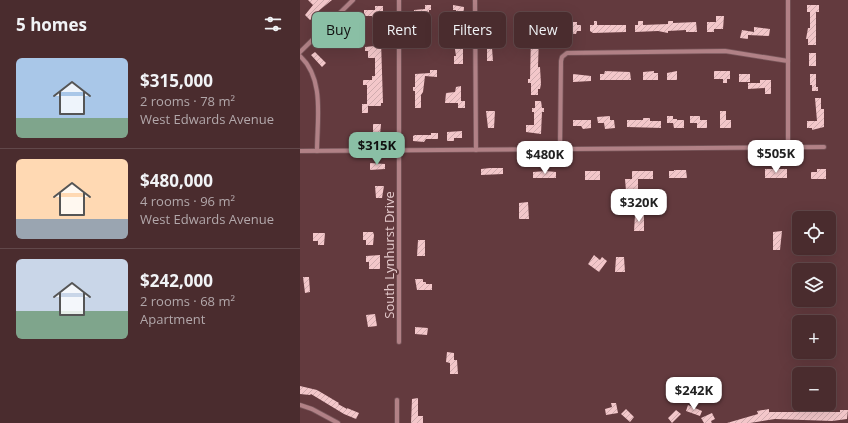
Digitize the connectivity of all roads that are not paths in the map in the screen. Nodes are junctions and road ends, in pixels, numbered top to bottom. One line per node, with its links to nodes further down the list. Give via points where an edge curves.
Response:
1 (353, 0): 5 (street)
2 (399, 0): 11 (street, South Lynhurst Drive)
3 (475, 0): 12 (street)
4 (788, 0): 7 (street)
5 (300, 52)
6 (300, 56): 14 (street, via 310,67 316,83)
7 (788, 61): 8 (street); 10 (street, via 726,51 568,53 561,61)
8 (788, 147): 9 (street); 10 (street)
9 (824, 147)
10 (560, 148): 12 (street)
11 (398, 150): 12 (street); 14 (street); 15 (street, South Lynhurst Drive)
12 (476, 150)
13 (300, 151): 14 (street)
14 (318, 151)
15 (399, 342)
16 (397, 400): 19 (street)
17 (300, 405): 18 (street)
18 (338, 423)
19 (397, 423)

